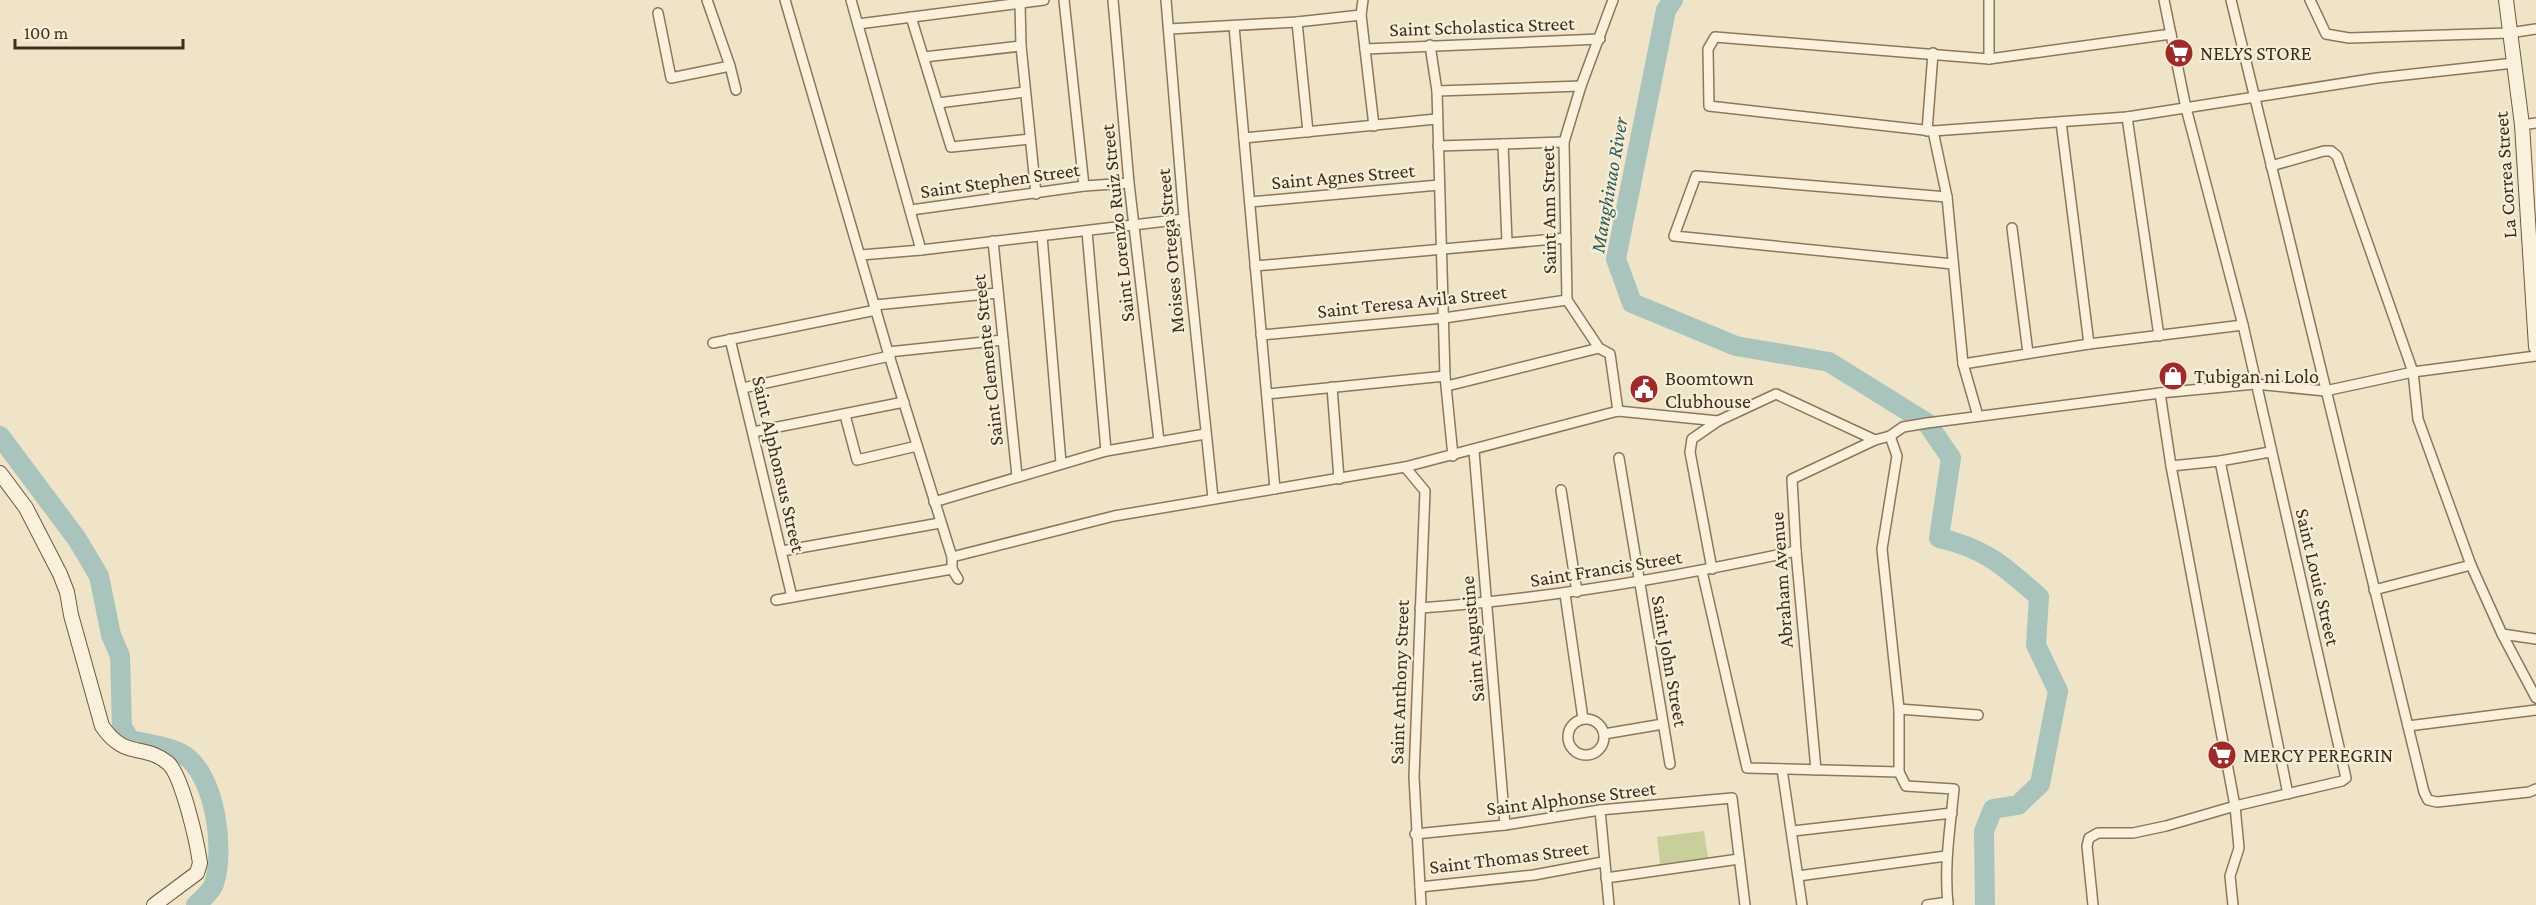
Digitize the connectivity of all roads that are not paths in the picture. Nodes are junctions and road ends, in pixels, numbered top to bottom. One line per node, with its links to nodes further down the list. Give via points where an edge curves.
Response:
1 (707, 0): 34 (street)
2 (785, 0): 72 (street)
3 (852, 0): 20 (street)
4 (1044, 0): 15 (street)
5 (1064, 0): 57 (street)
6 (1113, 0): 55 (street, Saint Lorenzo Ruiz Street)
7 (1166, 0): 22 (street, Moises Ortega Street)
8 (1363, 0): 17 (street)
9 (1613, 0): 26 (street, Saint Ann Street)
10 (1989, 0): 32 (street)
11 (2164, 0): 25 (street, Saint Louie Street)
12 (2231, 0): 39 (street)
13 (2310, 0): 24 (street, via 2326,34 2349,38)
14 (2506, 0): 24 (street, La Correa Street)
15 (1020, 3): 18 (street); 28 (street)
16 (658, 13): 34 (street, via 671,78)
17 (1361, 15): 19 (street); 29 (street)
18 (911, 17): 20 (street); 31 (street)
19 (1297, 22): 21 (street); 48 (street)
20 (858, 24): 61 (street)
21 (1234, 26): 22 (street); 49 (street)
22 (1169, 29): 62 (street, Moises Ortega Street)
23 (2536, 29): 24 (street)
24 (2509, 33): 33 (street, La Correa Street)
25 (2171, 34): 32 (street); 41 (street, Saint Louie Street)
26 (1600, 39): 27 (street, Saint Scholastica Street); 35 (street, Saint Ann Street)
27 (1430, 45): 29 (street, Saint Scholastica Street); 38 (street)
28 (1021, 46): 31 (street); 37 (street)
29 (1365, 49): 46 (street)
30 (1933, 53): 32 (street); 47 (street); 47 (street, via 1715,37 1708,49 1709,106)
31 (924, 57): 40 (street)
32 (1989, 59)
33 (2514, 63): 39 (street); 45 (street, La Correa Street)
34 (730, 66): 36 (street)
35 (1581, 86): 38 (street); 51 (street, Saint Ann Street)
36 (736, 90)
37 (1025, 92): 40 (street); 50 (street)
38 (1437, 92): 43 (street)
39 (2254, 96): 41 (street); 54 (street)
40 (938, 103): 50 (street, via 951,147)
41 (2186, 108): 42 (street); 79 (street, Saint Louie Street)
42 (2127, 117): 44 (street); 81 (street)
43 (1436, 119): 46 (street); 53 (street)
44 (2061, 122): 47 (street); 85 (street)
45 (2529, 124): 86 (street, La Correa Street)
46 (1374, 126): 48 (street)
47 (1930, 131): 59 (street)
48 (1308, 132): 49 (street)
49 (1244, 138): 60 (street)
50 (1030, 139): 58 (street)
51 (1564, 142): 52 (street); 67 (street, Saint Ann Street)
52 (1503, 144): 53 (street); 69 (street)
53 (1438, 146): 56 (street)
54 (2271, 166): 92 (street, via 2324,151 2337,156); 98 (street)
55 (1130, 183): 57 (street, Saint Stephen Street); 63 (street, Saint Lorenzo Ruiz Street)
56 (1439, 185): 60 (street, Saint Agnes Street); 70 (street)
57 (1084, 186): 58 (street, Saint Stephen Street)
58 (1036, 194): 61 (street, Saint Stephen Street)
59 (1947, 197): 73 (street); 73 (street, via 1696,176 1674,236)
60 (1250, 202): 74 (street)
61 (911, 210): 71 (street)
62 (1184, 219): 63 (street); 107 (street, Moises Ortega Street)
63 (1135, 225): 65 (street); 110 (street, Saint Lorenzo Ruiz Street)
64 (2012, 228): 88 (street)
65 (1087, 231): 66 (street); 112 (street)
66 (1042, 236): 68 (street); 118 (street)
67 (1566, 238): 69 (street); 76 (street, Saint Ann Street)
68 (993, 241): 71 (street); 75 (street, Saint Clemente Street)
69 (1507, 242): 70 (street)
70 (1442, 249): 74 (street); 78 (street)
71 (921, 250): 72 (street)
72 (861, 255): 77 (street)
73 (1953, 264): 91 (street)
74 (1255, 266): 80 (street)
75 (998, 293): 77 (street); 83 (street, Saint Clemente Street)
76 (1567, 300): 78 (street, Saint Teresa Avila Street); 87 (street, Saint Ann Street)
77 (875, 308): 82 (street); 89 (street)
78 (1444, 318): 80 (street, Saint Teresa Avila Street); 93 (street)
79 (2242, 325): 81 (street); 94 (street, Saint Louie Street)
80 (1261, 335): 100 (street)
81 (2159, 336): 85 (street)
82 (730, 339): 84 (street); 97 (street, Saint Alphonsus Street)
83 (1003, 340): 89 (street); 122 (street, Saint Clemente Street)
84 (713, 343)
85 (2089, 344): 88 (street)
86 (2536, 347)
87 (1599, 348): 95 (street); 102 (street, Saint Ann Street, via 1610,354)
88 (2028, 353): 91 (street)
89 (889, 354): 97 (street); 101 (street)
90 (2536, 356): 92 (street)
91 (1963, 364): 104 (street)
92 (2412, 372): 98 (street); 132 (street, via 2418,419)
93 (1445, 376): 95 (street); 96 (street)
94 (2255, 384): 98 (street); 99 (street); 114 (street, Saint Louie Street)
95 (1447, 386): 115 (street)
96 (1332, 387): 100 (street); 123 (street)
97 (742, 388): 106 (street, Saint Alphonsus Street)
98 (2325, 391): 137 (street)
99 (2160, 393): 104 (street); 119 (street)
100 (1267, 394): 124 (street)
101 (904, 402): 103 (street); 111 (street)
102 (1618, 411): 105 (street); 113 (street)
103 (844, 415): 106 (street); 111 (street, via 857,460)
104 (1978, 416): 108 (street, via 1903,427)
105 (1718, 422): 109 (street, via 1776,394); 134 (street, via 1692,439 1690,452)
106 (753, 432): 129 (street, Saint Alphonsus Street)
107 (1205, 434): 110 (street); 126 (street, Moises Ortega Street)
108 (1890, 436): 109 (street); 147 (street, via 1897,456 1881,549)
109 (1875, 440): 130 (street, Abraham Avenue, via 1792,479)
110 (1159, 441): 112 (street)
111 (917, 446): 127 (street)
112 (1106, 451): 118 (street)
113 (1474, 451): 115 (street); 142 (street, Saint Augustine)
114 (2270, 452): 117 (street); 159 (street, Saint Louie Street, via 2346,778)
115 (1453, 456): 120 (street)
116 (1619, 458): 136 (street, Saint John Street)
117 (2220, 461): 119 (street); 159 (street)
118 (1061, 463): 122 (street)
119 (2171, 466): 160 (street)
120 (1405, 467): 123 (street); 143 (street, Saint Anthony Street, via 1425,491)
121 (0, 473): 173 (street, via 26,508 68,592 102,726 122,747 167,762 182,786 200,863 197,873)
122 (1017, 476): 127 (street)
123 (1339, 479): 124 (street)
124 (1275, 489): 126 (street)
125 (1561, 490): 138 (street)
126 (1213, 498): 131 (street, via 1114,516)
127 (934, 502): 128 (street)
128 (940, 523): 129 (street); 131 (street)
129 (782, 551): 140 (street, Saint Alphonsus Street)
130 (1796, 551): 134 (street, Saint Francis Street); 156 (street, Abraham Avenue)
131 (952, 557): 133 (street)
132 (2471, 565): 137 (street); 144 (street)
133 (952, 569): 135 (street); 140 (street)
134 (1707, 570): 136 (street, Saint Francis Street); 155 (street, via 1747,768)
135 (958, 579)
136 (1639, 583): 138 (street, Saint Francis Street); 151 (street, Saint John Street)
137 (2374, 590): 152 (street)
138 (1577, 592): 139 (street, Saint Francis Street)
139 (1565, 594): 142 (street, Saint Francis Street); 150 (street)
140 (792, 597): 141 (street)
141 (776, 600)
142 (1487, 603): 143 (street, Saint Francis Street); 163 (street, Saint Augustine)
143 (1420, 608): 165 (street, Saint Anthony Street)
144 (2502, 634): 145 (street); 146 (street)
145 (2536, 639)
146 (2536, 698)
147 (1899, 709): 149 (street); 157 (street)
148 (2536, 710): 152 (street)
149 (1978, 715)
150 (1583, 719): 153 (street, via 1597,723); 153 (street, via 1571,726 1568,733 1575,752 1595,753 1604,742)
151 (1663, 724): 153 (street); 154 (street, Saint John Street)
152 (2408, 726): 158 (street, via 2428,800)
153 (1604, 734)
154 (1670, 764)
155 (1782, 769): 156 (street); 164 (street)
156 (1816, 770): 157 (street)
157 (1899, 772): 162 (street, via 1906,786 1954,789)
158 (2536, 789)
159 (2288, 794): 160 (street)
160 (2235, 806): 179 (street, via 2166,826 2133,833 2098,833 2090,838 2087,846); 180 (street, via 2239,848 2230,876)
161 (1600, 810): 163 (street, Saint Alphonse Street); 167 (street, Saint Alphonse Street, via 1732,798); 168 (street)
162 (1952, 813): 164 (street); 166 (street)
163 (1505, 825): 165 (street, Saint Alphonse Street)
164 (1793, 831): 169 (street)
165 (1415, 834): 171 (street, Saint Anthony Street)
166 (1946, 856): 169 (street); 172 (street)
167 (1739, 860): 170 (street); 176 (street)
168 (1603, 862): 170 (street); 171 (street, Saint Thomas Street, via 1534,875)
169 (1798, 876): 177 (street)
170 (1606, 878): 175 (street)
171 (1420, 886): 174 (street, Saint Anthony Street)
172 (1948, 904): 178 (street)
173 (154, 905)
174 (1421, 905)
175 (1608, 905)
176 (1745, 905)
177 (1802, 905)
178 (1927, 905)
179 (2093, 905)
180 (2234, 905)

